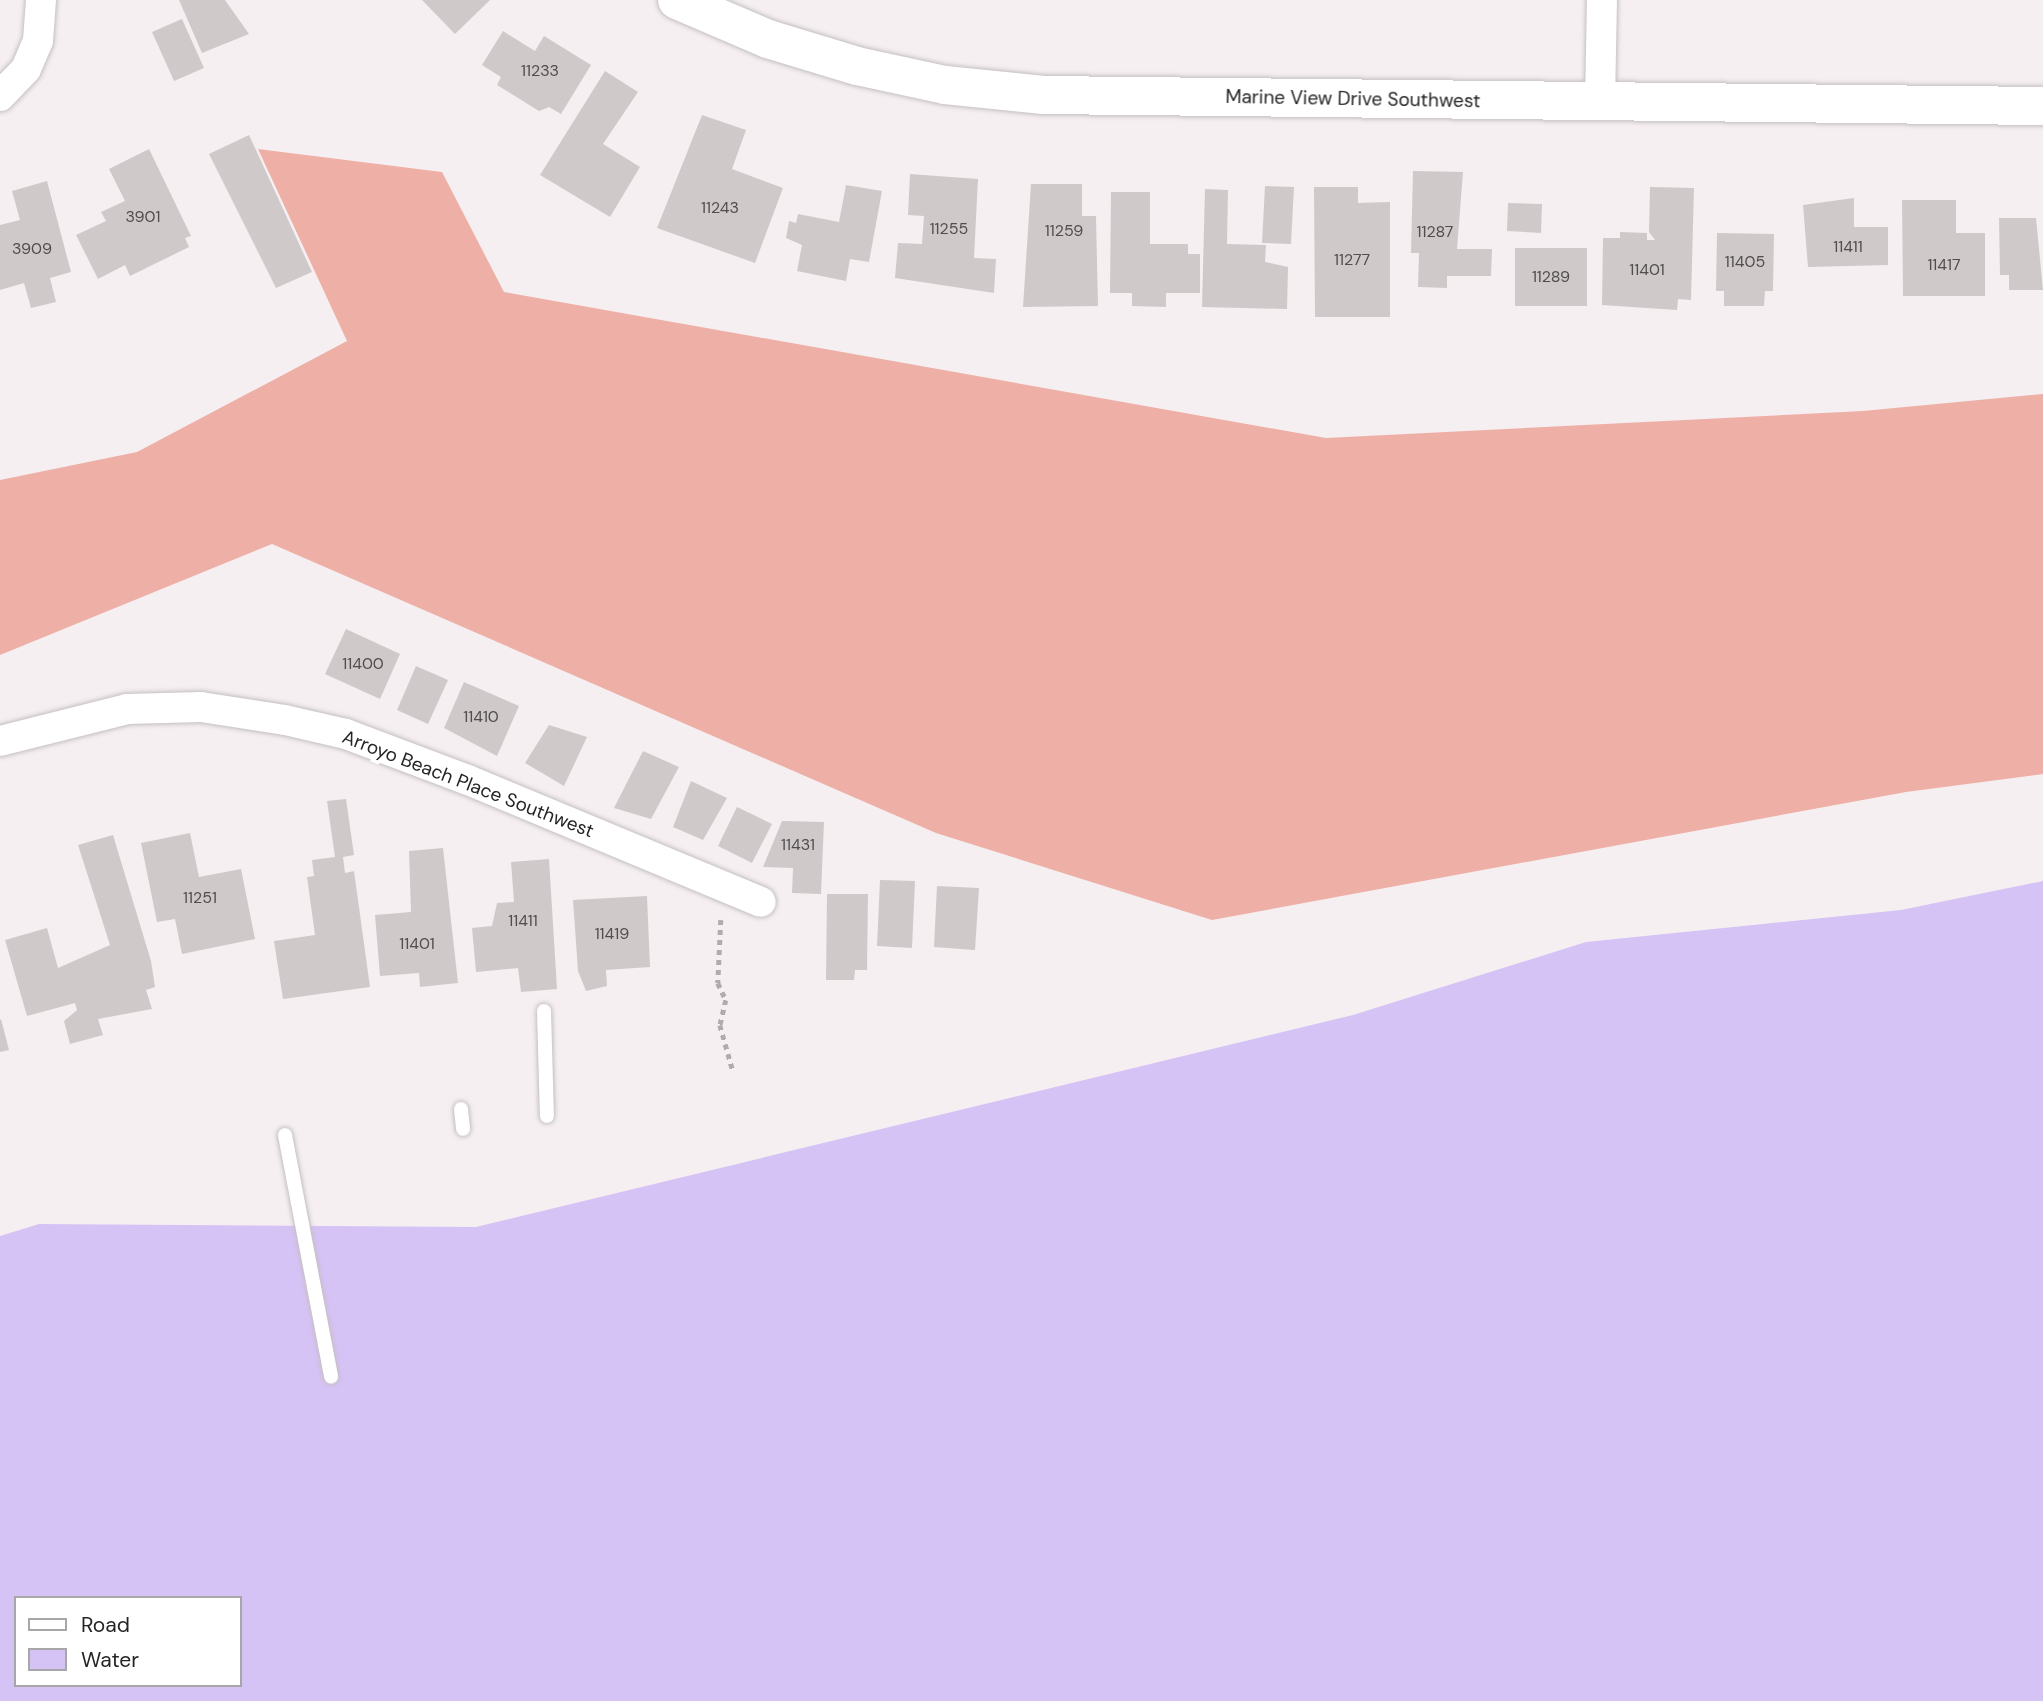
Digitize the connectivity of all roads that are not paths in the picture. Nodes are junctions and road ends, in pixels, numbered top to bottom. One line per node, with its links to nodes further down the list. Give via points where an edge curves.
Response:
1 (677, 0): 5 (street, Marine View Drive Southwest, via 768,39 945,85 1043,94)
2 (1602, 0): 5 (street)
3 (41, 3): 4 (street, via 26,69)
4 (0, 96)
5 (1600, 103): 6 (street, Marine View Drive Southwest)
6 (2043, 106)
7 (0, 741): 8 (street, Arroyo Beach Place Southwest, via 127,709 240,710 346,734)
8 (761, 902)
9 (544, 1011): 11 (lane)
10 (461, 1109): 12 (lane)
11 (547, 1116)
12 (463, 1129)
13 (285, 1135): 14 (lane)
14 (331, 1377)

